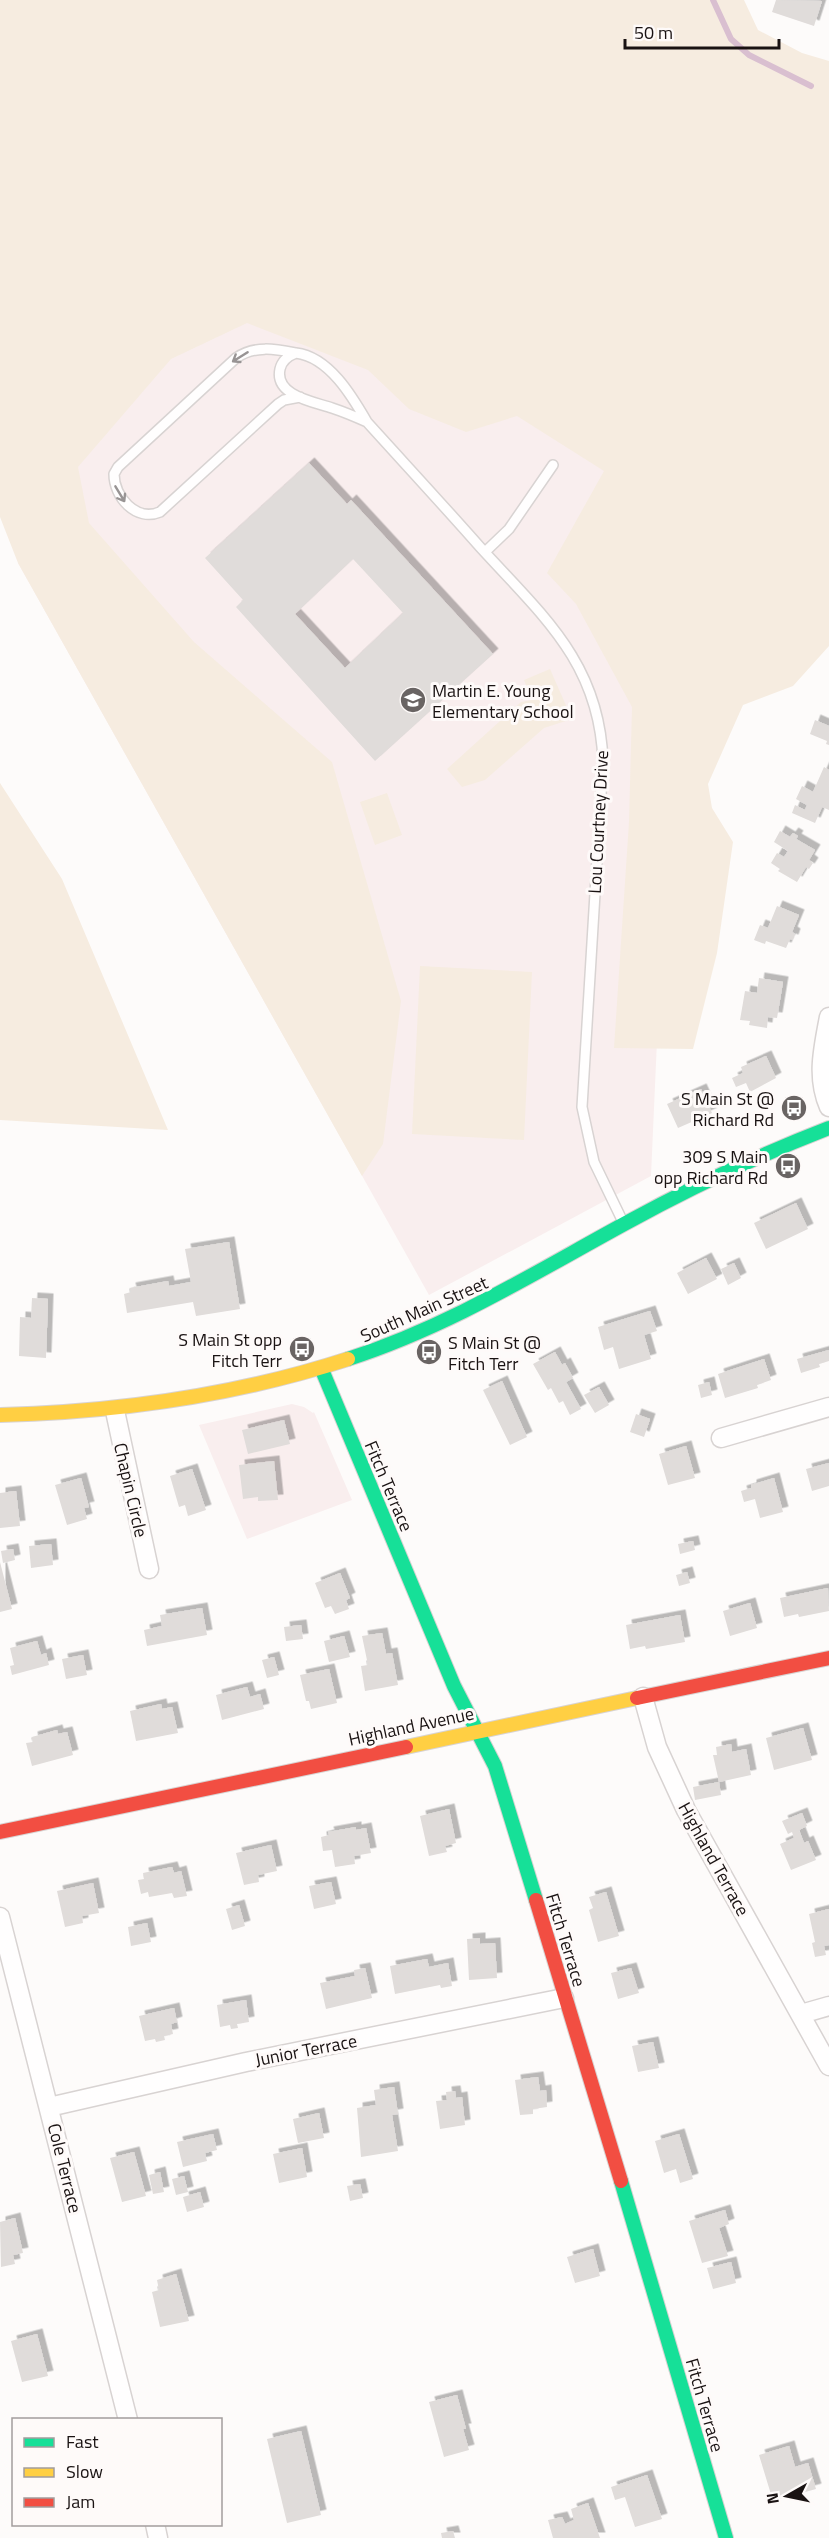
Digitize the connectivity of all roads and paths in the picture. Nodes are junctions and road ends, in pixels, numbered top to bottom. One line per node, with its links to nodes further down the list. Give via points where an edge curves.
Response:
1 (297, 353): 2 (lane, Lou Courtney Drive, via 283,362 280,375 286,388); 2 (lane, one-way to 2, via 261,349 236,358 118,466 114,474 117,490 128,506 139,513 160,512 278,404); 3 (lane, Lou Courtney Drive, via 327,369 352,396)
2 (300, 398): 3 (lane, Lou Courtney Drive)
3 (368, 422): 5 (lane, Lou Courtney Drive)
4 (552, 465): 5 (lane, via 509,529)
5 (485, 552): 9 (lane, Lou Courtney Drive, via 555,628 586,683 600,726 602,780 582,1107 594,1162)
6 (829, 1017): 7 (street, via 820,1075)
7 (829, 1107)
8 (829, 1128): 9 (street, South Main Street, via 741,1164)
9 (624, 1224): 10 (street, South Main Street, via 457,1316)
10 (322, 1370): 12 (street, South Main Street, via 227,1394); 18 (street, Fitch Terrace, via 454,1686)
11 (829, 1407): 14 (street)
12 (115, 1411): 13 (street, South Main Street); 15 (street, Chapin Circle)
13 (0, 1415)
14 (721, 1438)
15 (149, 1569)
16 (829, 1658): 17 (street, Highland Avenue)
17 (643, 1698): 18 (street, Highland Avenue); 23 (street, Highland Terrace, via 657,1747 679,1796)
18 (478, 1730): 19 (street, Highland Avenue); 21 (street, Fitch Terrace, via 495,1766)
19 (0, 1832)
20 (0, 1917): 25 (street, Cole Terrace)
21 (564, 1998): 25 (street, Junior Terrace, via 246,2062); 27 (street, Fitch Terrace)
22 (829, 2006): 23 (street)
23 (801, 2014): 24 (street, Highland Terrace)
24 (829, 2066)
25 (49, 2108): 26 (street, Cole Terrace)
26 (127, 2418)
27 (726, 2538)

